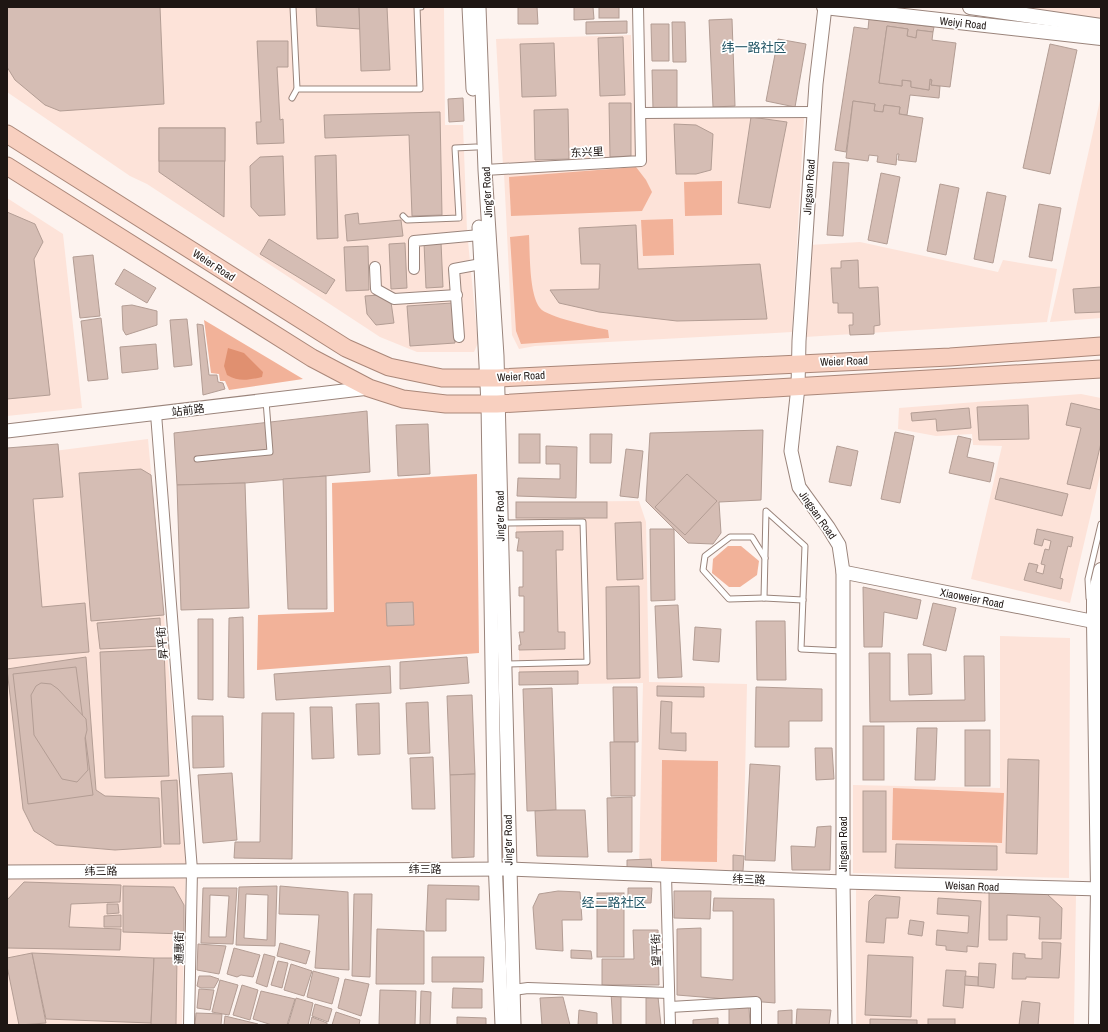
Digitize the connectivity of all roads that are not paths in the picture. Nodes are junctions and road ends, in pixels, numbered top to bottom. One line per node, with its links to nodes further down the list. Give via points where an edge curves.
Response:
1 (293, 7): 10 (lane)
2 (422, 7): 10 (lane, via 417,8 420,89)
3 (469, 7): 15 (street, Jing'er Road)
4 (479, 7): 17 (street, Jing'er Road)
5 (638, 7): 13 (street, 东兴里)
6 (825, 7): 9 (main road, Weiyi Road); 12 (street, Jingsan Road)
7 (976, 7): 8 (main road, Weiyi Road)
8 (1101, 26)
9 (1101, 38)
10 (297, 89): 11 (lane)
11 (292, 98)
12 (814, 112): 13 (street); 26 (street, Jingsan Road)
13 (641, 113): 17 (street, 东兴里, via 641,161)
14 (7, 134): 28 (highway, Weier Road, via 346,348 389,367 442,378)
15 (476, 147): 18 (lane, via 455,148 460,218 407,220); 19 (street, Jing'er Road)
16 (7, 166): 30 (highway, Weier Road, via 312,358)
17 (485, 170): 28 (street, Jing'er Road)
18 (403, 216)
19 (480, 235): 20 (street, Jing'er Road); 22 (street, via 414,241)
20 (481, 264): 23 (street, via 454,269); 28 (street, Jing'er Road)
21 (375, 267): 23 (street, via 376,289 394,299)
22 (414, 269)
23 (457, 295): 24 (street)
24 (459, 337)
25 (1101, 346): 26 (highway, Weier Road, via 950,357)
26 (798, 363): 28 (highway, Weier Road); 29 (street, Jingsan Road)
27 (1101, 369): 29 (highway, Weier Road)
28 (492, 378): 32 (street, Jing'er Road)
29 (798, 387): 32 (highway, Weier Road); 40 (street, Jingsan Road, via 791,451 799,487 838,545)
30 (369, 388): 31 (street, 站前路); 32 (highway, Weier Road, via 403,399 446,404)
31 (266, 400): 33 (street, 站前路); 35 (lane, via 270,452)
32 (492, 404): 36 (street, Jing'er Road); 47 (street, Jing'er Road)
33 (156, 414): 34 (street, 站前路); 49 (street, 昇平街)
34 (7, 431)
35 (197, 459)
36 (500, 523): 46 (street, Jing'er Road); 46 (lane, via 583,522 587,662)
37 (1101, 524): 44 (lane, via 1088,578 1089,600)
38 (765, 558): 41 (lane); 41 (lane, via 752,537 730,537 705,556 703,570 729,599); 42 (lane, via 766,511 805,546)
39 (1101, 570): 44 (main road, via 1094,599)
40 (843, 572): 44 (street, Xiaoweier Road); 45 (street, Jingsan Road)
41 (764, 598): 42 (lane)
42 (803, 600): 45 (lane, via 801,649)
43 (1101, 608): 44 (main road)
44 (1097, 622): 53 (main road)
45 (843, 651): 52 (street, Jingsan Road)
46 (504, 664): 48 (street, Jing'er Road)
47 (495, 869): 48 (street, 纬三路); 49 (street, 纬三路); 58 (street, Jing'er Road)
48 (509, 869): 51 (street, 纬三路); 54 (street, Jing'er Road)
49 (192, 870): 50 (street, 纬三路); 57 (street, 通惠街)
50 (7, 872)
51 (666, 875): 52 (street, 纬三路); 55 (street, 望平街)
52 (843, 882): 53 (street, Weisan Road); 62 (street, Jingsan Road)
53 (1099, 889): 63 (main road)
54 (513, 990): 55 (street, via 528,988); 59 (street, Jing'er Road)
55 (669, 993): 56 (street, 望平街)
56 (670, 1007): 60 (street, 望平街); 61 (street, via 756,1002)
57 (189, 1025)
58 (502, 1025)
59 (514, 1025)
60 (670, 1025)
61 (756, 1025)
62 (845, 1025)
63 (1096, 1025)

